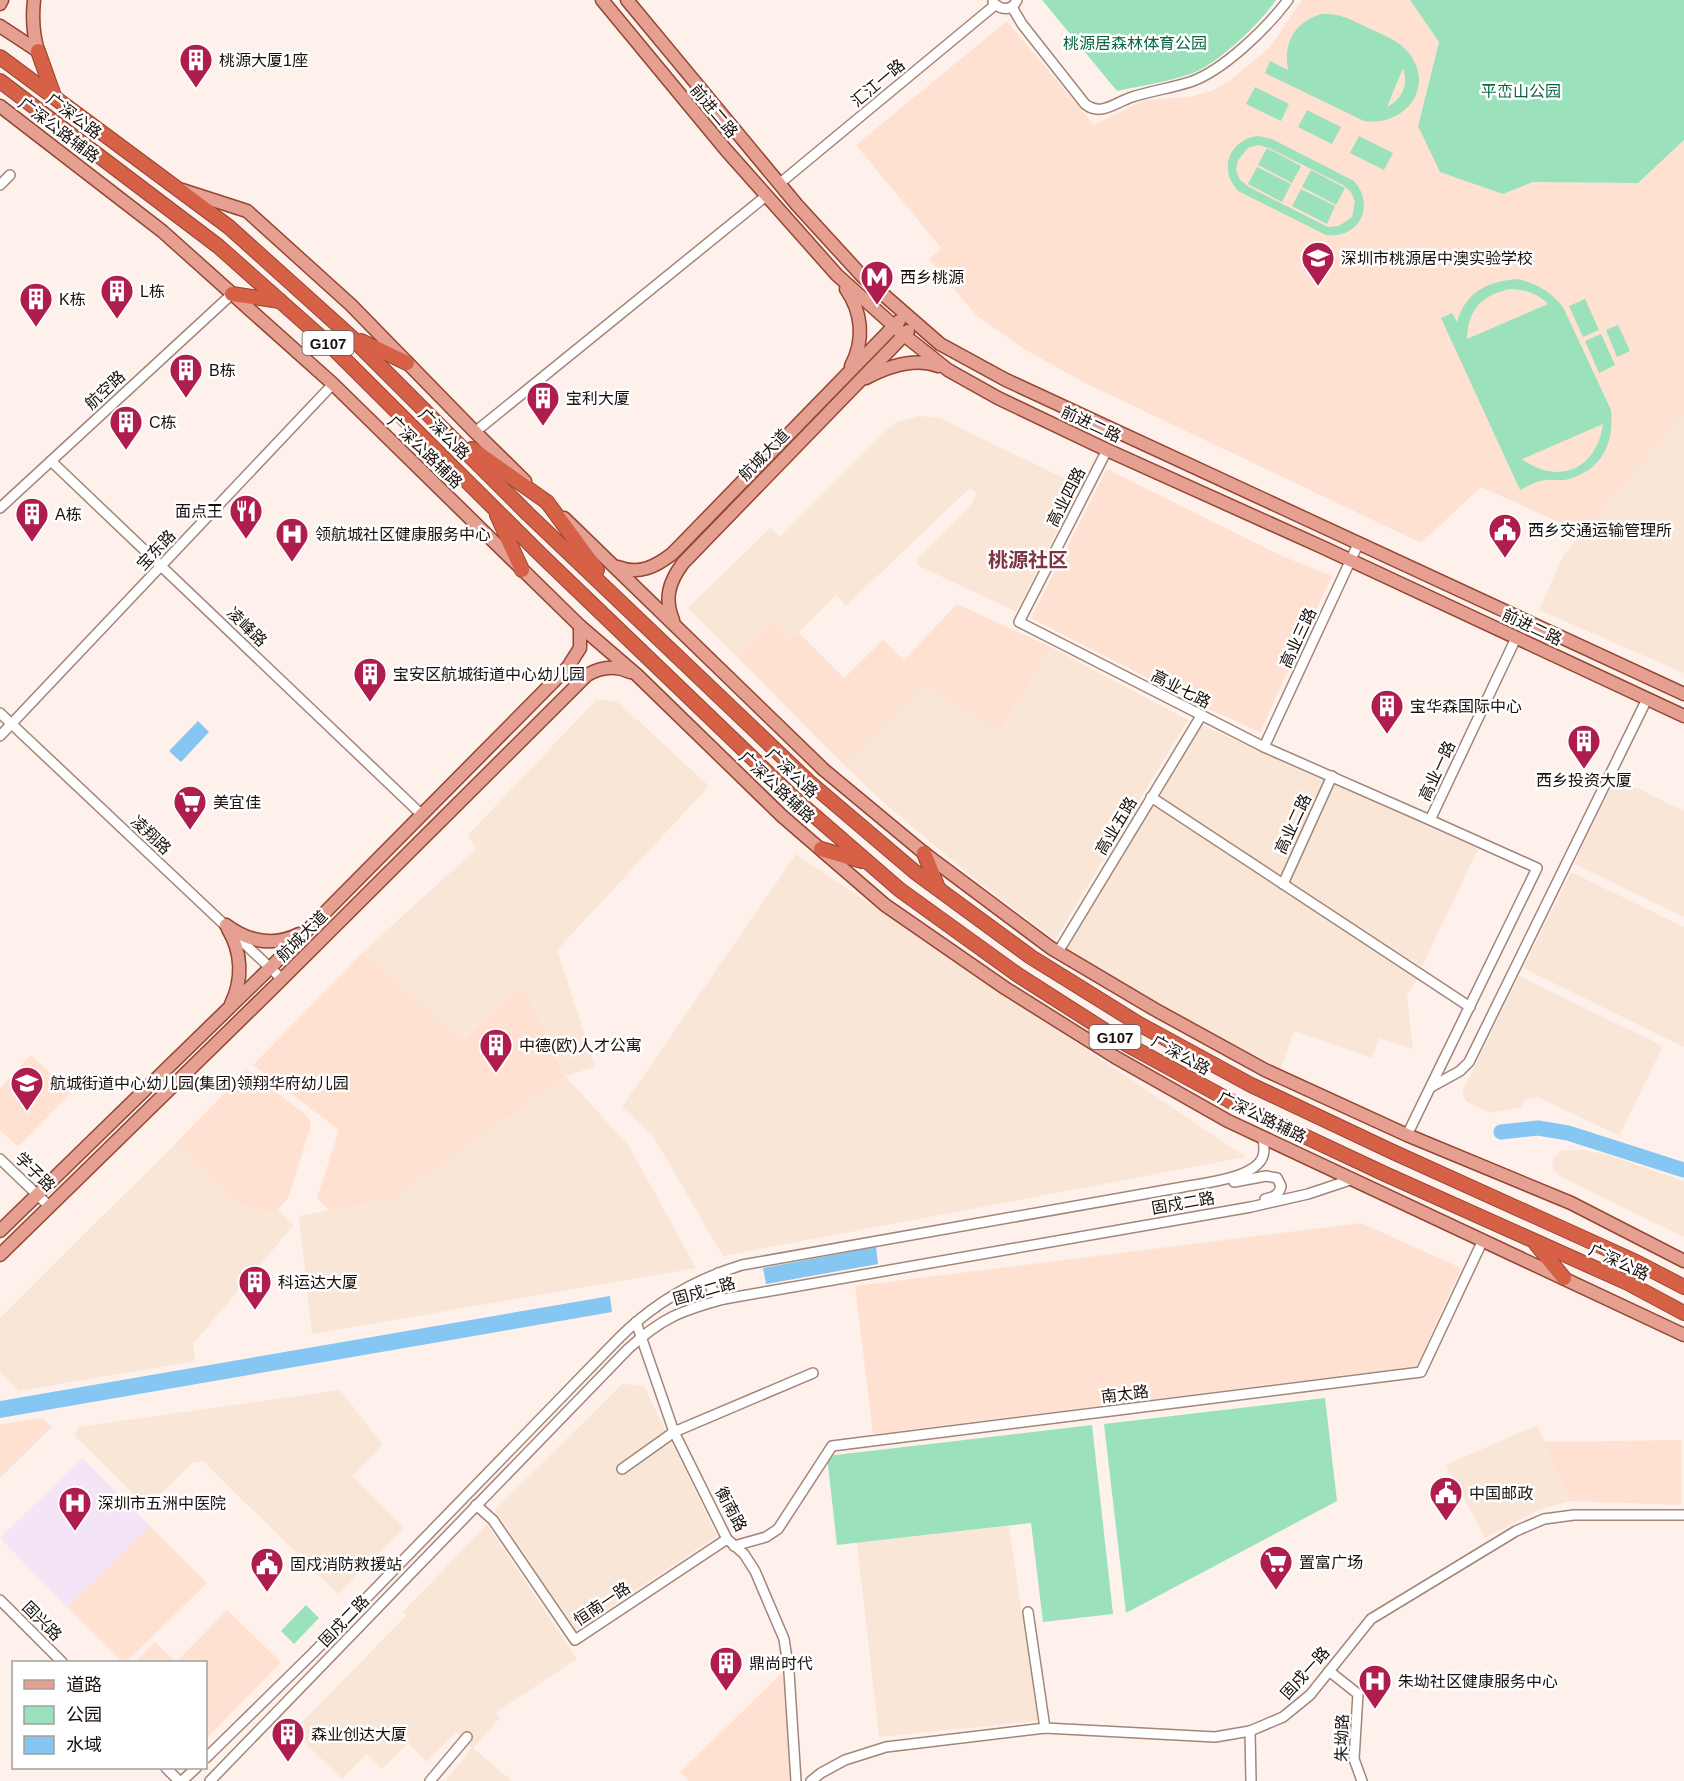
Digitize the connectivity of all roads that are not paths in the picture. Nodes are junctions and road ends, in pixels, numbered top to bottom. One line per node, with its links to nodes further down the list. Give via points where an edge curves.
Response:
1 (34, 0): 8 (main road, via 33,35)
2 (602, 0): 17 (main road, 前进二路)
3 (627, 0): 14 (main road, 前进二路)
4 (1288, 0): 6 (street, via 1248,43 1217,67 1192,81 1098,110 1085,104 1022,24)
5 (994, 2): 6 (street, via 1005,9); 14 (street, 汇江一路)
6 (1015, 3)
7 (0, 26): 8 (main road)
8 (38, 51): 11 (highway)
9 (0, 57): 11 (highway, 广深公路 / G107)
10 (0, 81): 20 (highway, 广深公路 / G107, via 218,246)
11 (54, 98): 16 (highway, 广深公路 / G107)
12 (0, 106): 19 (main road, 广深公路辅路, via 162,231)
13 (10, 175): 15 (street)
14 (779, 184): 21 (main road, 前进二路, via 855,269)
15 (0, 185)
16 (177, 189): 25 (highway, 广深公路 / G107, via 229,227); 26 (main road, via 247,211 351,305)
17 (766, 196): 18 (main road, 前进二路); 32 (street)
18 (837, 275): 23 (main road, 前进二路); 28 (main road, via 856,306 860,333 854,360)
19 (232, 294): 20 (highway); 29 (main road, 广深公路辅路); 34 (street, 航空路)
20 (281, 301): 37 (highway, 广深公路 / G107)
21 (905, 315): 22 (main road, 前进二路); 23 (main road, 航城大道)
22 (915, 323): 24 (main road, 航城大道); 38 (main road, 前进二路, via 940,344 985,370)
23 (894, 327): 24 (main road, 前进二路); 28 (main road, 航城大道)
24 (904, 335): 27 (main road, 前进二路); 30 (main road, 航城大道)
25 (350, 336): 26 (highway); 31 (highway, 广深公路 / G107)
26 (407, 363): 32 (main road)
27 (948, 370): 30 (main road, via 932,364 905,364 878,372); 33 (main road, 前进二路)
28 (845, 376): 41 (main road, 航城大道, via 672,554 649,569)
29 (333, 384): 40 (street, 宝东路); 42 (main road, 广深公路辅路)
30 (855, 386): 45 (main road, 航城大道, via 683,563 675,574 668,598)
31 (440, 426): 35 (highway); 43 (highway, 广深公路 / G107)
32 (474, 432): 35 (main road)
33 (1107, 450): 39 (main road, 前进二路); 44 (street, 高业四路)
34 (51, 461): 36 (street, 航空路); 40 (street, 凌峰路)
35 (547, 502): 41 (main road); 43 (highway)
36 (0, 508)
37 (494, 508): 42 (highway); 65 (highway, 广深公路 / G107, via 794,798)
38 (1359, 542): 39 (street, 高业三路); 49 (main road, 前进二路)
39 (1350, 560): 47 (main road, 前进二路); 58 (street, 高业三路)
40 (161, 566): 56 (street, 宝东路); 61 (street, 凌峰路)
41 (614, 566): 45 (main road)
42 (522, 570): 46 (main road, 广深公路辅路)
43 (620, 600): 67 (highway, 广深公路 / G107, via 808,782)
44 (1019, 622): 53 (street, 高业七路)
45 (675, 624): 64 (main road, via 825,770)
46 (580, 626): 48 (main road, 广深公路辅路); 51 (main road, 航城大道, via 576,657)
47 (1516, 638): 50 (main road, 前进二路); 62 (street, 高业一路)
48 (637, 675): 55 (main road, 航城大道, via 620,668 594,671); 63 (main road, 广深公路辅路)
49 (1684, 694)
50 (1647, 699): 54 (main road, 前进二路); 75 (street, via 1469,1062)
51 (527, 709): 55 (main road, via 540,709); 61 (main road, 航城大道)
52 (0, 713): 56 (street, 凌翔路)
53 (1201, 716): 58 (street, 高业七路); 60 (street, 高业五路)
54 (1684, 716)
55 (540, 722): 72 (main road, 航城大道)
56 (12, 724): 57 (street, 宝东路); 69 (street, 凌翔路)
57 (0, 736)
58 (1264, 747): 59 (street, 高业七路)
59 (1332, 777): 62 (street, 高业一路); 66 (street, 高业二路)
60 (1151, 797): 66 (street); 70 (street, 高业五路)
61 (422, 815): 68 (main road, 航城大道)
62 (1431, 820): 73 (street, via 1537,868)
63 (821, 849): 65 (highway); 77 (main road, 广深公路辅路, via 885,905 1005,988 1115,1057)
64 (924, 853): 67 (highway); 70 (main road)
65 (867, 862): 86 (highway, 广深公路 / G107, via 1018,975 1126,1044 1236,1104)
66 (1282, 884): 73 (street)
67 (939, 890): 91 (highway, 广深公路 / G107, via 1031,957 1139,1024 1251,1085)
68 (313, 925): 69 (main road, via 292,938 269,942 246,938); 71 (main road, 航城大道)
69 (226, 926): 71 (street, 凌翔路); 74 (main road, via 239,960 238,986)
70 (1058, 952): 76 (main road, via 1265,1070)
71 (271, 967): 72 (street, 凌翔路); 74 (main road, 航城大道)
72 (282, 979): 82 (main road, 航城大道)
73 (1470, 1006): 75 (street)
74 (228, 1009): 81 (main road, 航城大道)
75 (1431, 1087): 76 (street)
76 (1407, 1136): 88 (main road, via 1571,1203)
77 (1262, 1137): 79 (main road, 广深公路辅路); 80 (street, 固戍二路, via 1263,1157 1252,1169)
78 (0, 1159): 81 (street, 学子路)
79 (1353, 1179): 83 (street, 固戍二路, via 1288,1200); 85 (main road, 广深公路辅路)
80 (1183, 1187): 83 (street, via 1266,1176 1273,1176 1280,1183 1274,1197); 89 (street, 固戍二路, via 760,1261)
81 (38, 1195): 82 (street, 学子路); 84 (main road, 航城大道)
82 (50, 1207): 87 (main road, 航城大道)
83 (1190, 1217): 92 (street, 固戍二路)
84 (0, 1231)
85 (1483, 1240): 90 (main road, 广深公路辅路); 102 (street, 南太路, via 1421,1372 832,1446 778,1528 766,1537)
86 (1533, 1240): 90 (highway); 93 (highway, 广深公路 / G107)
87 (0, 1255)
88 (1684, 1261)
89 (717, 1273): 92 (street, via 711,1288); 94 (street, 固戍二路, via 670,1297)
90 (1564, 1278): 95 (main road, 广深公路辅路)
91 (1684, 1287)
92 (724, 1299): 96 (street, 固戍二路, via 675,1314)
93 (1684, 1313)
94 (636, 1322): 96 (street, 衡南路); 110 (street, 固戍二路)
95 (1684, 1335)
96 (640, 1338): 98 (street, 衡南路); 100 (street, 固戍二路)
97 (813, 1373): 98 (street)
98 (674, 1432): 99 (street); 102 (street, 衡南路)
99 (622, 1468)
100 (476, 1505): 102 (street, 恒南一路, via 493,1520 575,1640); 114 (street, 固戍二路)
101 (1684, 1515): 106 (street, 固戍一路, via 1574,1515 1530,1524 1371,1618)
102 (730, 1542): 116 (street, 衡南路, via 755,1571 784,1639)
103 (0, 1600): 105 (street, 固兴路)
104 (1028, 1612): 107 (street)
105 (61, 1661)
106 (1329, 1671): 108 (street, 固戍一路, via 1297,1707); 119 (street, 朱坳路, via 1358,1694 1354,1759)
107 (1045, 1728): 108 (street, 固戍一路, via 1215,1737); 117 (street, 固戍一路, via 886,1747 845,1760)
108 (1250, 1731): 118 (street)
109 (467, 1737): 115 (street)
110 (207, 1757)
111 (168, 1769): 113 (street)
112 (194, 1769): 113 (street)
113 (181, 1781)
114 (210, 1781)
115 (430, 1781)
116 (796, 1781)
117 (811, 1781)
118 (1251, 1781)
119 (1362, 1781)

